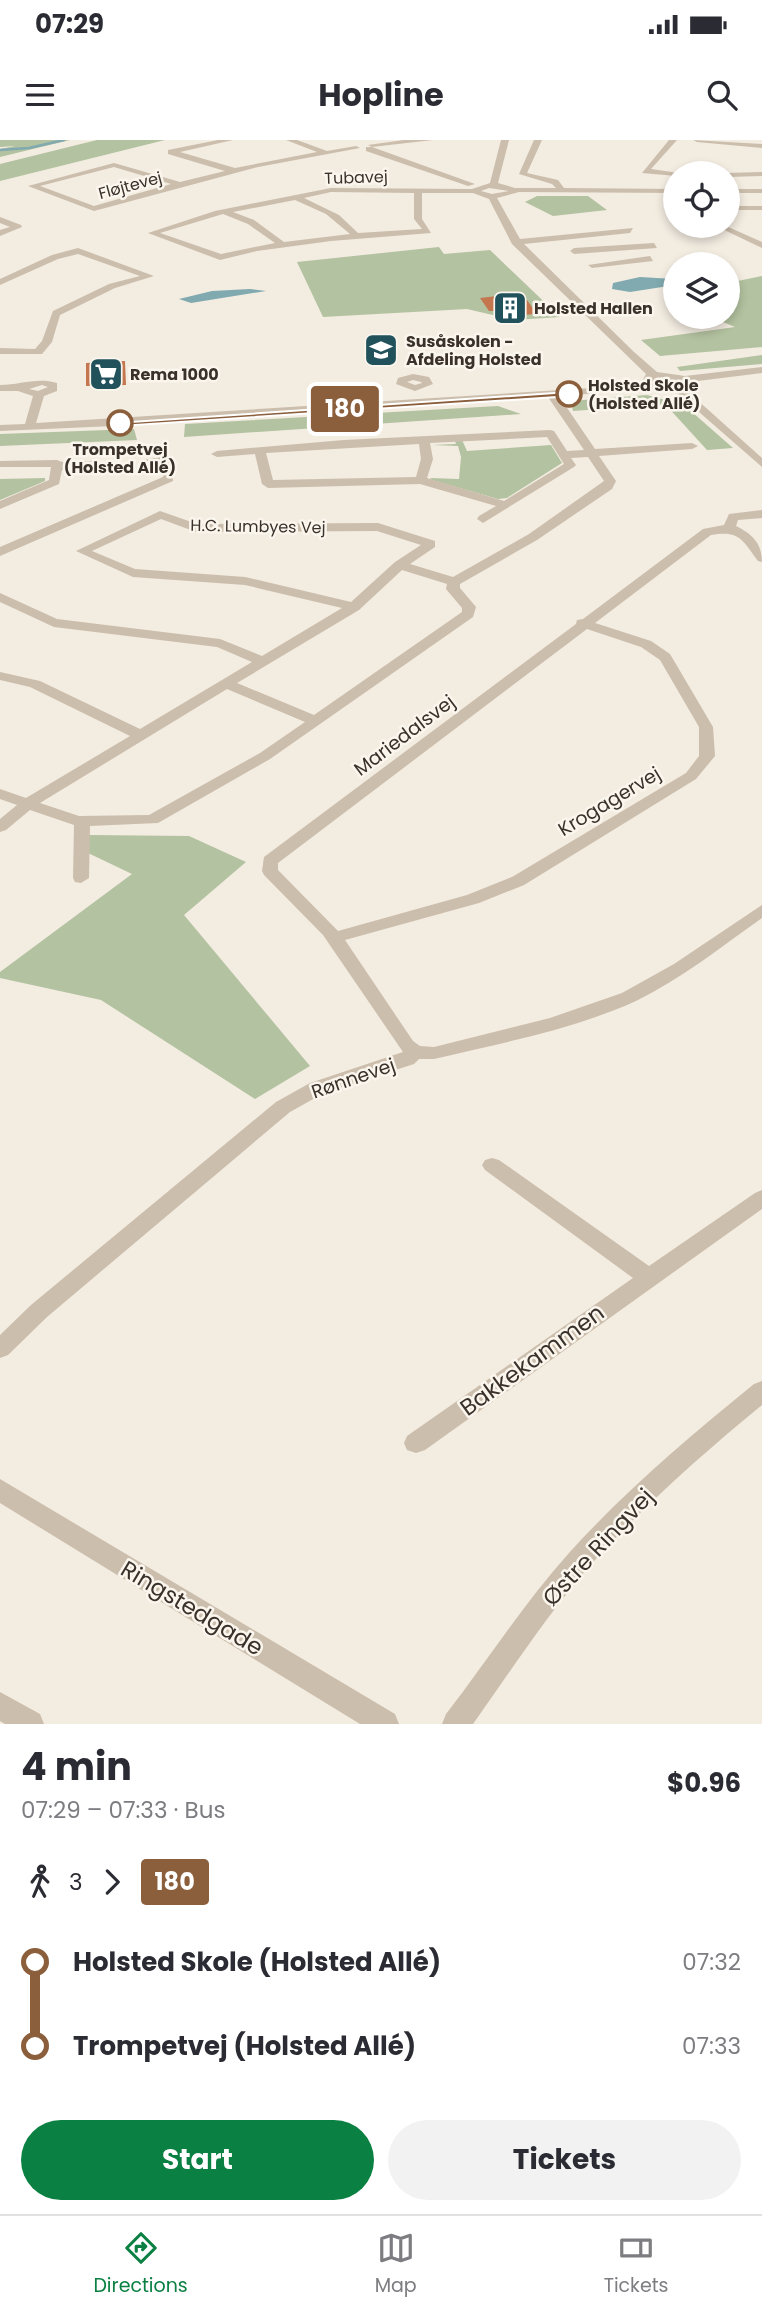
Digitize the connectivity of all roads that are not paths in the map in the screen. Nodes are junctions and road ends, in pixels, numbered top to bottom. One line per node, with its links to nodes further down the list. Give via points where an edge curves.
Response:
1 (229, 140): 14 (street, Fløjtevej, via 171,152)
2 (290, 140): 13 (street, Fløjtevej)
3 (346, 140): 10 (street)
4 (403, 140): 5 (street); 12 (street)
5 (429, 140)
6 (505, 140): 19 (street)
7 (538, 140): 23 (street, via 523,174 555,182)
8 (673, 140): 15 (street, via 645,171)
9 (697, 140): 11 (street)
10 (357, 146): 12 (street); 13 (street, Fløjtevej)
11 (762, 146)
12 (370, 147): 20 (street)
13 (326, 153): 14 (street, Fløjtevej)
14 (235, 171): 18 (street, Fløjtevej)
15 (663, 173)
16 (740, 174): 17 (street)
17 (762, 174)
18 (180, 184): 18 (street, Fløjtevej, via 114,165 32,186 94,209)
19 (493, 185): 20 (street); 22 (street)
20 (478, 188): 21 (street, Tubavej); 28 (street)
21 (418, 190): 27 (street, Tubavej, via 342,190); 35 (street, Tubavej, via 418,219 428,231)
22 (515, 190): 23 (street); 28 (street)
23 (560, 191): 24 (street)
24 (663, 191)
25 (740, 191): 26 (street)
26 (762, 191)
27 (295, 197): 31 (street, Tubavej); 35 (street, Tubavej, via 347,223)
28 (492, 197): 38 (street)
29 (740, 208): 30 (street)
30 (762, 208)
31 (226, 212): 39 (street, via 251,222); 39 (street, Tubavej, via 152,233 220,257)
32 (0, 220): 34 (street, via 18,227)
33 (630, 230): 37 (street)
34 (0, 233)
35 (356, 236): 39 (street, Tubavej)
36 (740, 236): 41 (street)
37 (558, 239): 38 (street); 42 (street)
38 (515, 242): 50 (street)
39 (282, 244)
40 (654, 246): 42 (street)
41 (762, 246)
42 (574, 251): 44 (street)
43 (650, 259): 44 (street)
44 (592, 265): 45 (street)
45 (602, 273)
46 (0, 282): 49 (street, via 78,251 149,276 112,286 56,313)
47 (0, 351): 49 (street)
48 (762, 370): 51 (street)
49 (41, 372): 54 (street, via 22,388); 58 (street)
50 (655, 375): 51 (street); 53 (street, via 644,380)
51 (682, 384): 53 (street); 61 (street)
52 (420, 387): 56 (street)
53 (650, 387): 55 (street)
54 (0, 388)
55 (553, 396): 56 (street); 64 (street)
56 (437, 403): 58 (street)
57 (0, 428): 58 (street)
58 (29, 428)
59 (424, 440): 63 (street); 66 (street, via 550,433); 72 (street, via 427,458)
60 (755, 442): 61 (street)
61 (741, 443): 69 (street)
62 (692, 446): 64 (street)
63 (260, 451): 65 (street); 72 (street, via 268,484)
64 (592, 453): 66 (street); 81 (street, via 610,481 608,486 533,537)
65 (217, 454)
66 (564, 455): 74 (street, via 570,465)
67 (150, 460): 78 (street, via 164,459 169,479)
68 (0, 464): 71 (street, via 57,463)
69 (762, 464)
70 (99, 465): 71 (street)
71 (57, 467): 73 (street, via 55,482)
72 (421, 480): 74 (street)
73 (0, 505)
74 (506, 505): 76 (street)
75 (762, 514): 77 (street, Mariedalsvej, via 733,517)
76 (483, 519)
77 (729, 528): 79 (street, via 745,535); 84 (street, Mariedalsvej, via 707,532)
78 (0, 552)
79 (762, 558)
80 (400, 565): 81 (street); 83 (street, H.C. Lumbyes Vej); 83 (street, H.C. Lumbyes Vej, via 431,544 378,527 196,528 160,515 82,551 133,573 245,581)
81 (454, 582): 88 (street, via 453,589 469,607 468,614)
82 (0, 597): 85 (street, via 54,623 220,643)
83 (354, 607): 85 (street, H.C. Lumbyes Vej)
84 (582, 623): 96 (street, Mariedalsvej, via 270,861 270,871 304,898); 96 (street, Krogagervej, via 646,644 665,657 706,727 707,756 691,776 518,881 473,899)
85 (264, 662): 87 (street, H.C. Lumbyes Vej)
86 (0, 676): 89 (street, via 35,684)
87 (227, 684): 88 (street); 89 (street, H.C. Lumbyes Vej)
88 (316, 722): 92 (street, via 152,820)
89 (140, 735): 91 (street, H.C. Lumbyes Vej)
90 (0, 794): 91 (street)
91 (30, 802): 92 (street); 93 (street, H.C. Lumbyes Vej)
92 (82, 822): 94 (street)
93 (0, 827)
94 (81, 878)
95 (762, 910): 97 (street, Rønnevej, via 674,972 579,1017 434,1053)
96 (337, 937): 97 (street, Mariedalsvej, via 406,1045)
97 (415, 1052): 101 (street, Rønnevej, via 407,1059 317,1088 282,1107)
98 (492, 1165): 100 (street)
99 (762, 1198): 100 (street, Bakkekammen)
100 (648, 1277): 103 (street, Bakkekammen)
101 (0, 1349)
102 (762, 1391): 108 (street, Østre Ringvej, via 707,1435 600,1539 555,1589)
103 (415, 1443)
104 (0, 1490): 107 (street, Ringstedgade)
105 (0, 1705): 106 (street)
106 (30, 1724)
107 (385, 1724)
108 (456, 1724)

